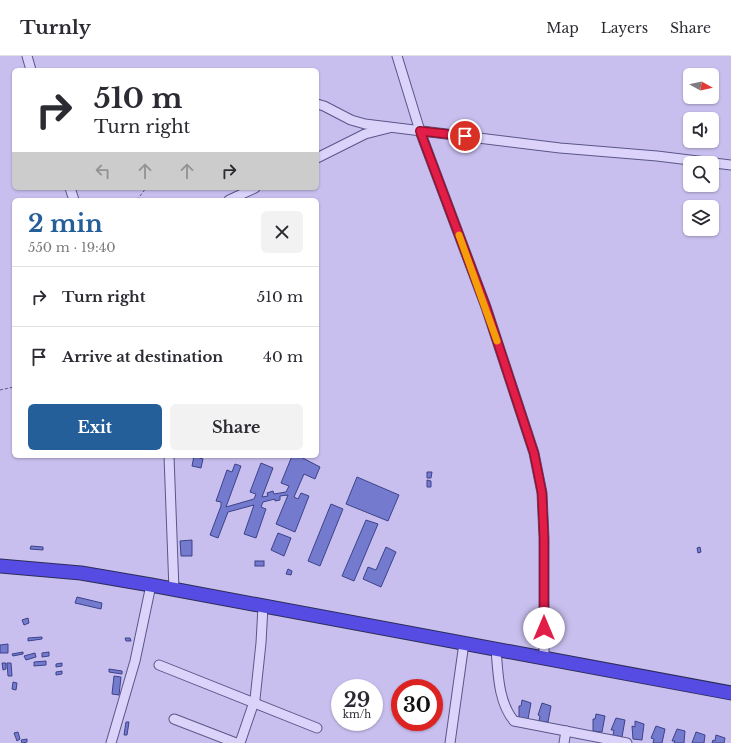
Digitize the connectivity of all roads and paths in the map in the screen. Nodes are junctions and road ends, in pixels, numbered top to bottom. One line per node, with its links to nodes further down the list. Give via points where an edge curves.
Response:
1 (27, 56): 3 (street)
2 (397, 56): 6 (street)
3 (30, 68)
4 (319, 105): 5 (street, via 351,120)
5 (394, 127): 6 (street); 7 (street, via 365,134)
6 (420, 131): 8 (street); 20 (street, via 486,307 534,453 542,500)
7 (319, 157)
8 (731, 166)
9 (251, 190): 10 (street)
10 (233, 198)
11 (12, 387): 12 (path)
12 (0, 390)
13 (169, 458): 16 (street)
14 (0, 566): 15 (highway, via 81,574)
15 (151, 585): 16 (highway); 27 (street, via 135,661)
16 (174, 590): 17 (highway)
17 (263, 606): 18 (highway); 23 (street)
18 (464, 643): 19 (highway); 30 (street)
19 (496, 649): 20 (highway); 26 (street, via 500,687 508,714 514,721)
20 (544, 657): 22 (highway)
21 (159, 664): 23 (street)
22 (731, 693)
23 (253, 703): 25 (street); 29 (street)
24 (174, 718): 28 (street)
25 (317, 728)
26 (566, 731): 31 (street); 32 (street)
27 (111, 743)
28 (236, 743)
29 (240, 743)
30 (450, 743)
31 (564, 743)
32 (627, 743)

